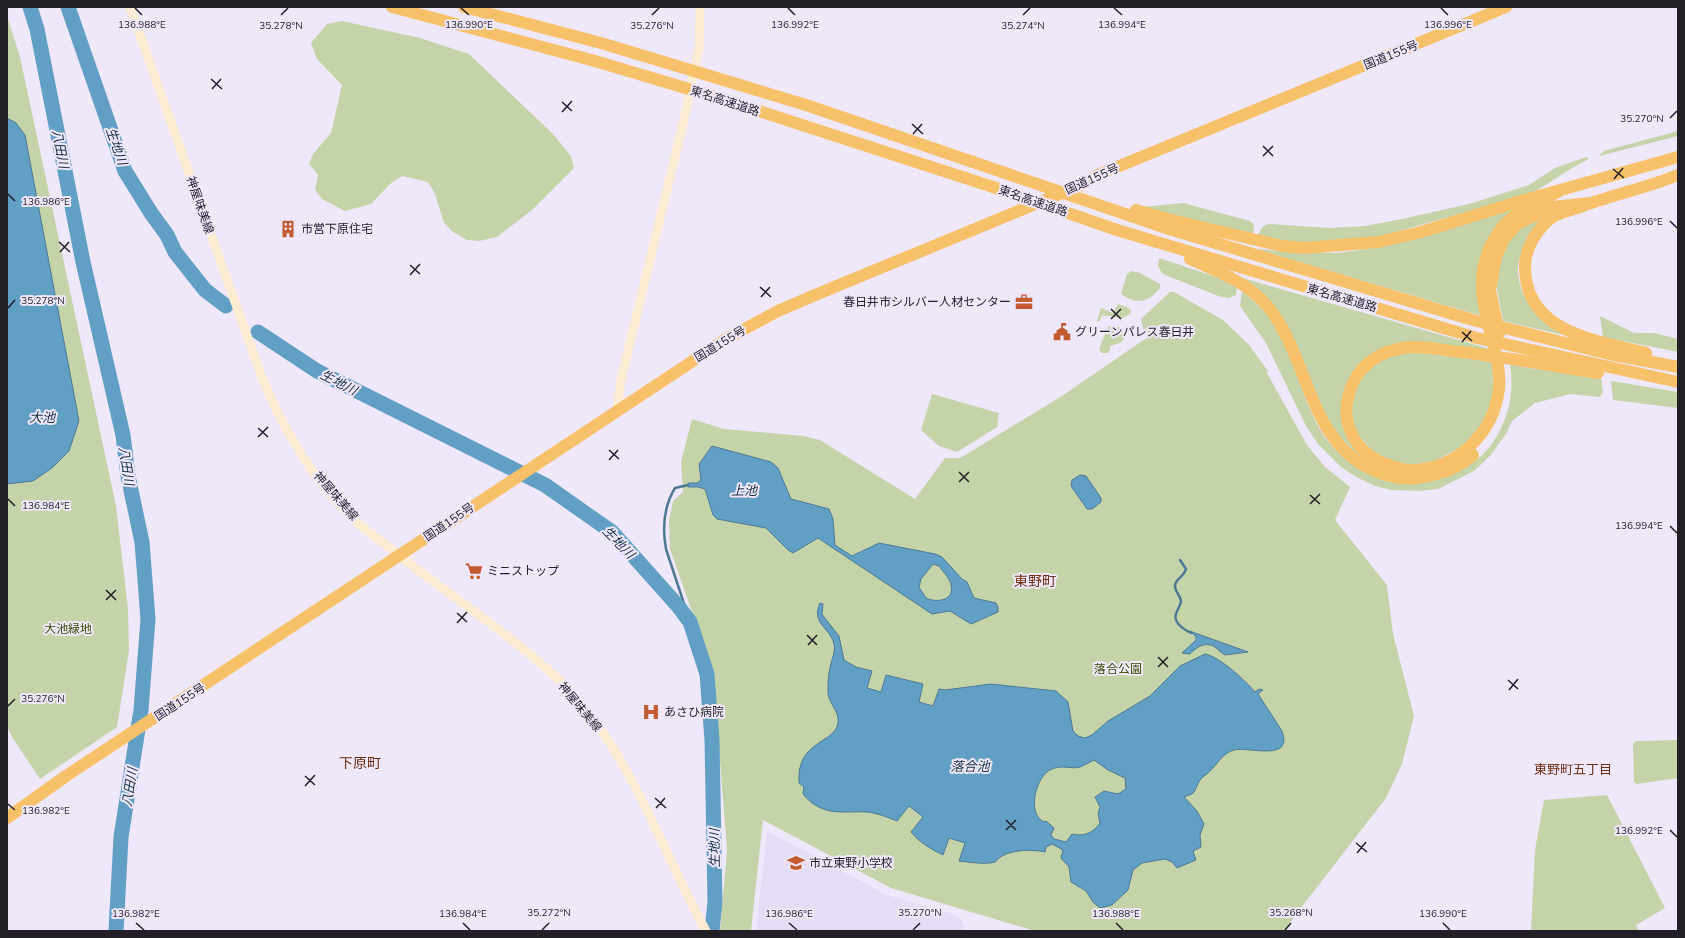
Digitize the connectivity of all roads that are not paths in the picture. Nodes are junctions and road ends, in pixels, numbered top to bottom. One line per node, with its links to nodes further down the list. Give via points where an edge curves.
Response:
1 (130, 7): 16 (main road, 神屋味美線, via 273,405 299,450 352,518)
2 (392, 7): 11 (highway, 東名高速道路, via 587,59 719,98)
3 (464, 7): 10 (highway, 東名高速道路, via 601,43 806,105 990,169)
4 (700, 7): 15 (main road, via 700,48 621,380)
5 (1506, 7): 15 (highway, 国道155号, via 1100,174 1078,186 778,311 726,339)
6 (1678, 157): 8 (highway)
7 (1678, 176): 9 (highway)
8 (1559, 191): 10 (highway, via 1385,241 1330,246 1282,246); 12 (highway, via 1512,218 1497,233 1488,251 1482,288 1500,380 1496,408 1486,430 1466,451 1453,458 1439,465 1410,470 1382,464 1370,457 1360,448 1349,428 1347,404 1350,390 1355,378 1376,357 1403,348 1420,347 1481,354)
9 (1590, 203): 11 (highway, via 1553,207 1517,224 1504,239 1496,257 1490,290 1506,374 1503,412 1490,436 1470,457 1444,471 1411,479 1381,473 1365,466 1348,455 1336,442 1318,415 1283,329 1259,297 1234,279); 13 (highway, via 1555,216 1542,227 1529,247 1525,271 1528,289 1534,302 1551,322 1574,334 1647,353)
10 (1170, 225): 13 (highway, 東名高速道路, via 1473,320 1610,354)
11 (1165, 245): 12 (highway, 東名高速道路, via 1477,338)
12 (1526, 356): 14 (highway, via 1626,378)
13 (1678, 365)
14 (1678, 383)
15 (617, 410): 16 (highway, 国道155号)
16 (399, 556): 17 (highway, 国道155号); 18 (main road, 神屋味美線, via 517,645 583,706 622,760)
17 (7, 818)
18 (706, 931)

